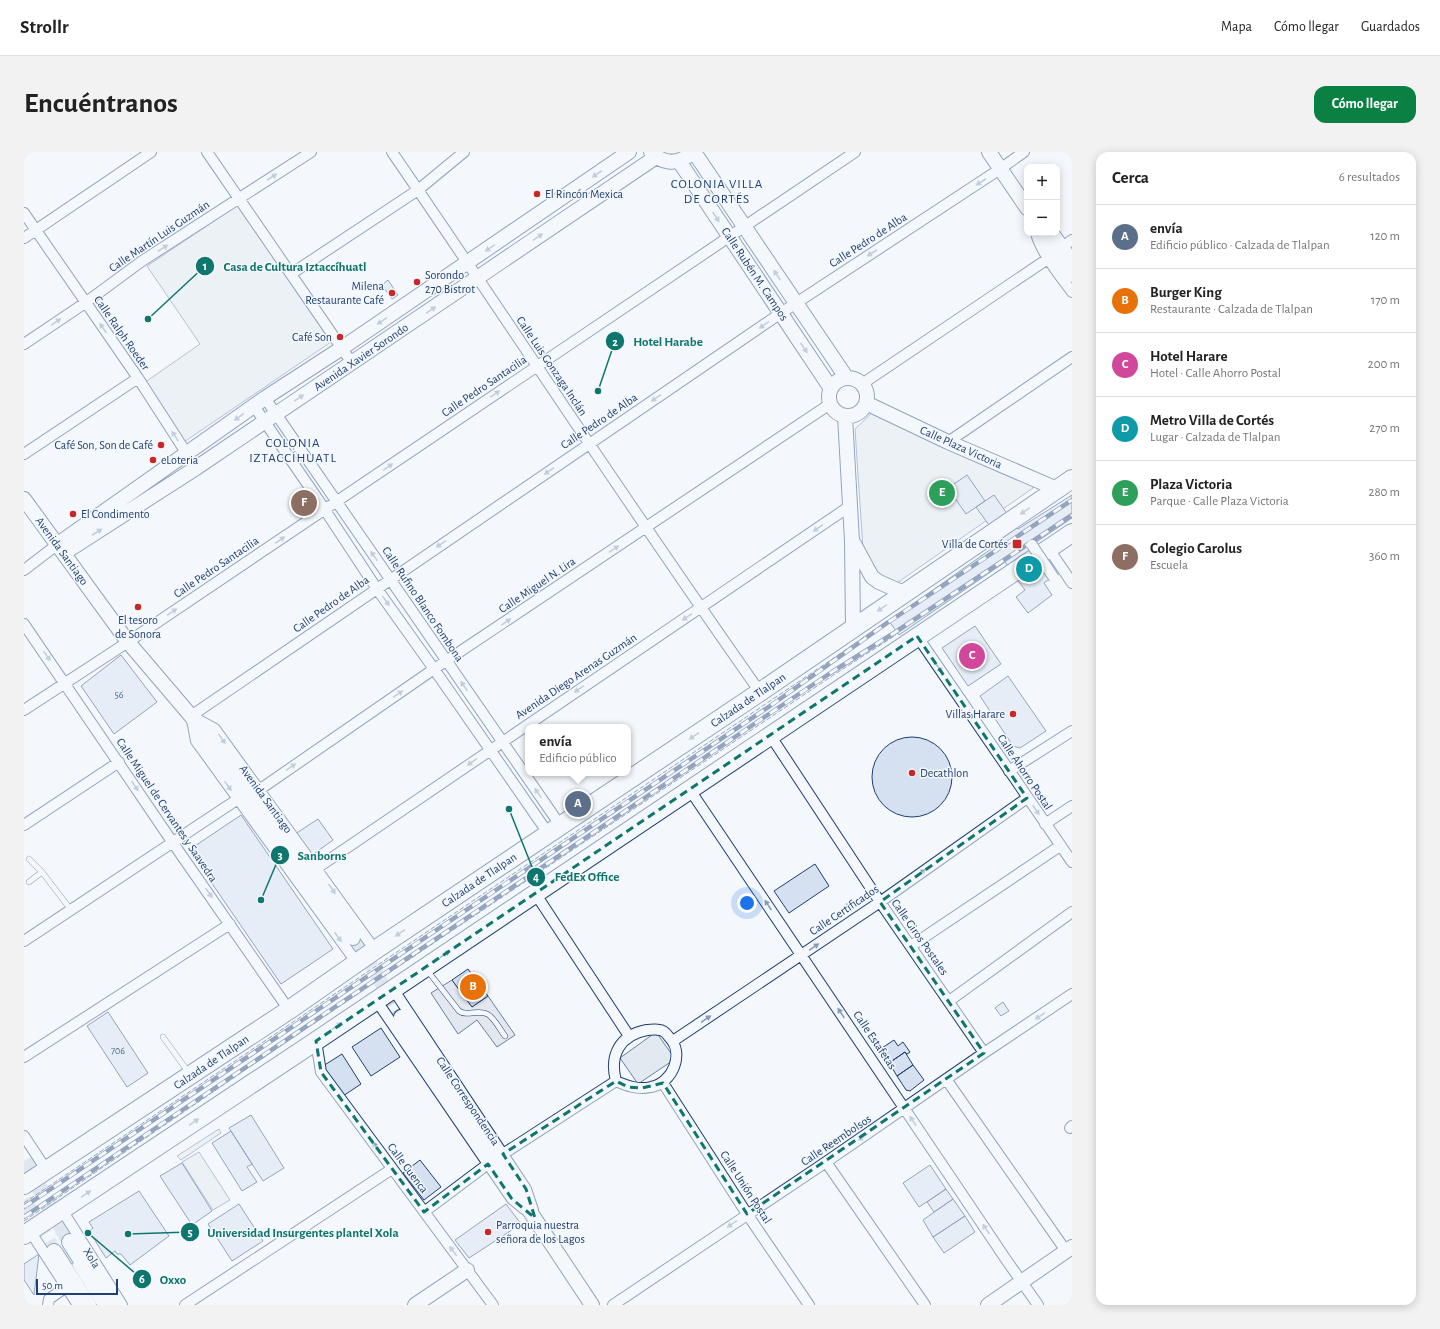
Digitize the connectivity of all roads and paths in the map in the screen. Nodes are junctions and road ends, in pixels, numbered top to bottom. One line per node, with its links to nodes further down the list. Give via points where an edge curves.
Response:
1 (151, 152): 19 (street)
2 (207, 152): 15 (street)
3 (311, 152): 15 (street, Calle Martín Luis Guzmán, one-way to 3)
4 (392, 152): 14 (street, Calle Luis Gonzaga Inclán)
5 (464, 152): 14 (street)
6 (629, 152): 28 (street, Avenida Xavier Sorondo, one-way to 28)
7 (693, 152): 12 (street); 18 (street, Calle Rubén M. Campos)
8 (855, 152): 18 (street, Calle Pedro Santacilia)
9 (989, 152): 13 (street)
10 (1024, 152): 13 (street, Calle Pedro de Alba)
11 (653, 155): 12 (street, via 667,162); 31 (street, Avenida Xavier Sorondo, one-way to 11)
12 (680, 161): 20 (street, Calle Rubén M. Campos, one-way to 20)
13 (1000, 169): 16 (street); 34 (street, Calle Pedro de Alba, one-way to 34)
14 (418, 190): 28 (street, Calle Luis Gonzaga Inclán); 29 (street)
15 (238, 198): 29 (street); 33 (street, Calle Martín Luis Guzmán, one-way to 15, via 142,261)
16 (1024, 204)
17 (24, 213): 19 (street, Calle Ralph Roeder)
18 (744, 226): 20 (street, Calle Pedro Santacilia); 34 (street, Calle Rubén M. Campos, one-way to 18)
19 (36, 231): 24 (street); 33 (street, Calle Ralph Roeder)
20 (729, 236): 35 (street, Calle Rubén M. Campos); 40 (street, Calle Pedro Santacilia)
21 (1036, 236): 26 (street)
22 (1046, 236): 30 (street)
23 (1058, 236): 25 (street)
24 (24, 238)
25 (1068, 243): 27 (street)
26 (1049, 258): 32 (street); 43 (street)
27 (1072, 258)
28 (468, 263): 31 (street, Calle Luis Gonzaga Inclán); 37 (street, Avenida Xavier Sorondo, one-way to 37)
29 (291, 274): 37 (street)
30 (1072, 275)
31 (478, 278): 39 (street, Avenida Xavier Sorondo, one-way to 31); 40 (street, Calle Luis Gonzaga Inclán)
32 (1072, 292)
33 (85, 303): 36 (street, Calle Martín Luis Guzmán, one-way to 33); 42 (street, Calle Ralph Roeder, one-way to 33)
34 (796, 303): 35 (street, Calle Pedro de Alba); 41 (street, Calle Rubén M. Campos)
35 (781, 313): 44 (street, Calle Rubén M. Campos, one-way to 44); 51 (street, Calle Pedro de Alba, one-way to 51)
36 (24, 344)
37 (342, 348): 39 (street); 45 (street, Avenida Xavier Sorondo)
38 (1072, 357): 50 (street)
39 (352, 363): 49 (street, Avenida Xavier Sorondo, one-way to 39)
40 (536, 366): 51 (street, Calle Luis Gonzaga Inclán); 58 (street, Calle Pedro Santacilia, one-way to 40)
41 (846, 377): 43 (street); 44 (street, via 834,382)
42 (138, 378): 52 (street); 53 (street, Calle Ralph Roeder, one-way to 42)
43 (862, 384): 46 (street, via 867,393)
44 (830, 388): 47 (street)
45 (259, 402): 49 (street, Calle Rufino Blanco Fombona); 53 (street, Avenida Xavier Sorondo, one-way to 53)
46 (866, 403): 48 (street, via 858,413); 50 (street, Calle Plaza Victoria)
47 (830, 404): 48 (street, via 836,412); 61 (street, Calle Miguel N. Lira)
48 (845, 416): 59 (street)
49 (270, 418): 54 (street, Avenida Xavier Sorondo); 58 (street, Calle Rufino Blanco Fombona); 60 (street, Calle Rufino Blanco Fombona)
50 (948, 442): 56 (street, Calle Plaza Victoria)
51 (589, 444): 61 (street, Calle Luis Gonzaga Inclán); 68 (street, Calle Pedro de Alba, one-way to 68)
52 (24, 454)
53 (187, 454): 54 (street, Calle Ralph Roeder); 65 (street, Avenida Xavier Sorondo, via 77,530)
54 (196, 468): 65 (street, Avenida Xavier Sorondo, one-way to 54)
55 (1072, 479): 56 (highway, Calzada de Tlalpan)
56 (1057, 489): 71 (highway, Calzada de Tlalpan, one-way to 71)
57 (24, 499): 65 (street, Avenida Santiago)
58 (336, 502): 60 (street, Calle Pedro Santacilia); 68 (street, Calle Rufino Blanco Fombona, one-way to 58)
59 (850, 506): 63 (street); 72 (street, Avenida Diego Arenas Guzmán, one-way to 72)
60 (325, 509): 70 (street, Calle Rufino Blanco Fombona); 76 (street, Calle Pedro Santacilia, one-way to 60)
61 (647, 527): 72 (street, Calle Luis Gonzaga Inclán); 77 (street, Calle Miguel N. Lira, one-way to 61)
62 (1072, 533): 64 (highway)
63 (852, 541): 71 (street, via 872,577); 74 (street)
64 (1041, 547): 67 (street, bridge); 69 (street); 75 (highway)
65 (61, 549): 66 (street); 76 (street, Avenida Santiago)
66 (24, 570)
67 (1054, 578)
68 (390, 579): 70 (street, Calle Pedro de Alba); 77 (street, Calle Rufino Blanco Fombona)
69 (1072, 583)
70 (377, 589): 78 (street, Calle Rufino Blanco Fombona, one-way to 78); 82 (street, Calle Pedro de Alba)
71 (904, 593): 74 (highway, Calzada de Tlalpan, one-way to 74)
72 (700, 608): 80 (street, Calle Luis Gonzaga Inclán); 83 (street, Avenida Diego Arenas Guzmán, one-way to 83)
73 (24, 624): 79 (street, Calle Miguel de Cervantes y Saavedra, one-way to 79)
74 (853, 629): 80 (highway, Calzada de Tlalpan)
75 (917, 636): 86 (highway); 90 (street, Calle Ahorro Postal, one-way to 90)
76 (128, 642): 79 (street, Calle Pedro Santacilia); 82 (street, Avenida Santiago)
77 (446, 662): 78 (street, Calle Miguel N. Lira); 87 (street, Calle Rufino Blanco Fombona, one-way to 77)
78 (434, 669): 88 (street, Calle Rufino Blanco Fombona); 91 (street, Calle Miguel N. Lira, one-way to 78)
79 (65, 683): 81 (street, Calle Pedro Santacilia); 89 (street, Calle Miguel de Cervantes y Saavedra)
80 (760, 692): 98 (highway, Calzada de Tlalpan, one-way to 98)
81 (24, 710)
82 (191, 716): 91 (street, Avenida Santiago, one-way to 91, via 215,729); 94 (street, Avenida Santiago, one-way to 94, via 196,741); 111 (street, Avenida Santiago)
83 (528, 724)
84 (525, 726): 87 (street, Avenida Diego Arenas Guzmán, one-way to 87)
85 (1072, 731): 90 (street)
86 (770, 735): 92 (highway); 107 (street, Calle Giros Postales)
87 (503, 741): 88 (street, Avenida Diego Arenas Guzmán); 98 (street, Calle Rufino Blanco Fombona, one-way to 87)
88 (490, 750): 98 (street, Calle Rufino Blanco Fombona); 103 (street, Avenida Diego Arenas Guzmán, one-way to 103)
89 (119, 762): 97 (street); 99 (street, Calle Miguel de Cervantes y Saavedra, one-way to 99)
90 (1009, 771): 93 (street, Calle Ahorro Postal)
91 (259, 790): 103 (street, Avenida Santiago)
92 (690, 790): 106 (highway); 115 (street, Calle Estafetas, one-way to 92)
93 (1027, 798): 96 (street, Calle Ahorro Postal, one-way to 96); 107 (street, Calle Certificados, one-way to 93)
94 (238, 799): 99 (street); 116 (street, Avenida Santiago, one-way to 116)
95 (1072, 806): 96 (street)
96 (1045, 824): 100 (street, Calle Ahorro Postal)
97 (24, 825)
98 (554, 829): 114 (highway, Calzada de Tlalpan, one-way to 114)
99 (173, 843): 108 (street); 110 (street, Calle Miguel de Cervantes y Saavedra, one-way to 110)
100 (1060, 846): 102 (street, Calle Ahorro Postal); 113 (street)
101 (29, 858): 104 (lane)
102 (1072, 862)
103 (317, 868): 114 (street, Avenida Santiago, one-way to 114)
104 (42, 872): 105 (lane); 108 (lane)
105 (29, 882)
106 (535, 893): 117 (highway, one-way to 106); 126 (street)
107 (880, 902): 113 (street, Calle Giros Postales); 115 (street, Calle Certificados, one-way to 107)
108 (72, 910): 112 (street)
109 (1072, 912): 121 (street)
110 (230, 924): 122 (street, Calle Miguel de Cervantes y Saavedra); 130 (street)
111 (354, 938)
112 (24, 941)
113 (911, 946): 121 (street, Calle Giros Postales)
114 (375, 950): 116 (highway, Calzada de Tlalpan)
115 (801, 955): 128 (street, Calle Certificados, one-way to 115); 135 (street, Calle Estafetas, one-way to 115)
116 (357, 963): 122 (highway, Calzada de Tlalpan)
117 (426, 967): 118 (highway); 125 (lane, via 460,1011 464,1014 488,1014)
118 (394, 989): 120 (highway); 137 (street, Calle Correspondencia)
119 (1072, 994): 129 (street, Calle Reembolsos, one-way to 129)
120 (376, 1000): 127 (highway, one-way to 120); 139 (street, Calle Correspondencia)
121 (949, 1001): 129 (street, Calle Giros Postales)
122 (289, 1010): 131 (highway, Calzada de Tlalpan)
123 (401, 1017): 146 (street, Calle Correspondencia)
124 (163, 1036): 131 (lane)
125 (505, 1036)
126 (629, 1036): 128 (street, via 636,1032 660,1030); 133 (street, via 619,1046 615,1057 613,1070)
127 (316, 1041): 140 (street, Calle Cuenca, one-way to 127, via 321,1072); 143 (highway, one-way to 127)
128 (673, 1041): 134 (street, via 678,1058 672,1072)
129 (984, 1053): 132 (street, Calle Reembolsos)
130 (24, 1057)
131 (191, 1075): 141 (highway, Calzada de Tlalpan)
132 (946, 1079): 135 (street, Calle Reembolsos); 149 (street)
133 (616, 1081): 134 (street, via 628,1087 642,1088); 137 (street)
134 (663, 1082): 145 (street, Calle Unión Postal)
135 (905, 1108): 138 (street, Calle Reembolsos, one-way to 138); 153 (street, Calle Estafetas, one-way to 135)
136 (24, 1136): 141 (street)
137 (503, 1154): 146 (street, Calle Correspondencia, via 526,1189)
138 (826, 1162): 145 (street, Calle Reembolsos); 167 (street)
139 (488, 1164): 144 (street); 146 (street, Calle Correspondencia, via 512,1199)
140 (392, 1169): 144 (street, Calle Cuenca); 161 (street)
141 (47, 1171): 142 (highway, Calzada de Tlalpan)
142 (24, 1185)
143 (62, 1210): 147 (highway); 160 (street, Xola)
144 (424, 1212): 152 (street, Calle Cuenca, one-way to 144)
145 (747, 1214): 165 (street, Calle Reembolsos, one-way to 165); 166 (street, Calle Unión Postal)
146 (535, 1218): 164 (street, Calle Correspondencia)
147 (27, 1233): 154 (street)
148 (70, 1242): 159 (main road, Xola)
149 (1069, 1249): 153 (street)
150 (54, 1252): 157 (main road)
151 (75, 1265): 158 (lane)
152 (467, 1270): 162 (street); 163 (street, Calle Cuenca)
153 (1022, 1282): 168 (street); 169 (street, Calle Estafetas)
154 (66, 1287): 155 (street, via 49,1299); 156 (street)
155 (48, 1305)
156 (78, 1305)
157 (88, 1305)
158 (100, 1305)
159 (110, 1305)
160 (122, 1305)
161 (185, 1305)
162 (415, 1305)
163 (493, 1305)
164 (592, 1305)
165 (613, 1305)
166 (810, 1305)
167 (925, 1305)
168 (988, 1305)
169 (1038, 1305)

